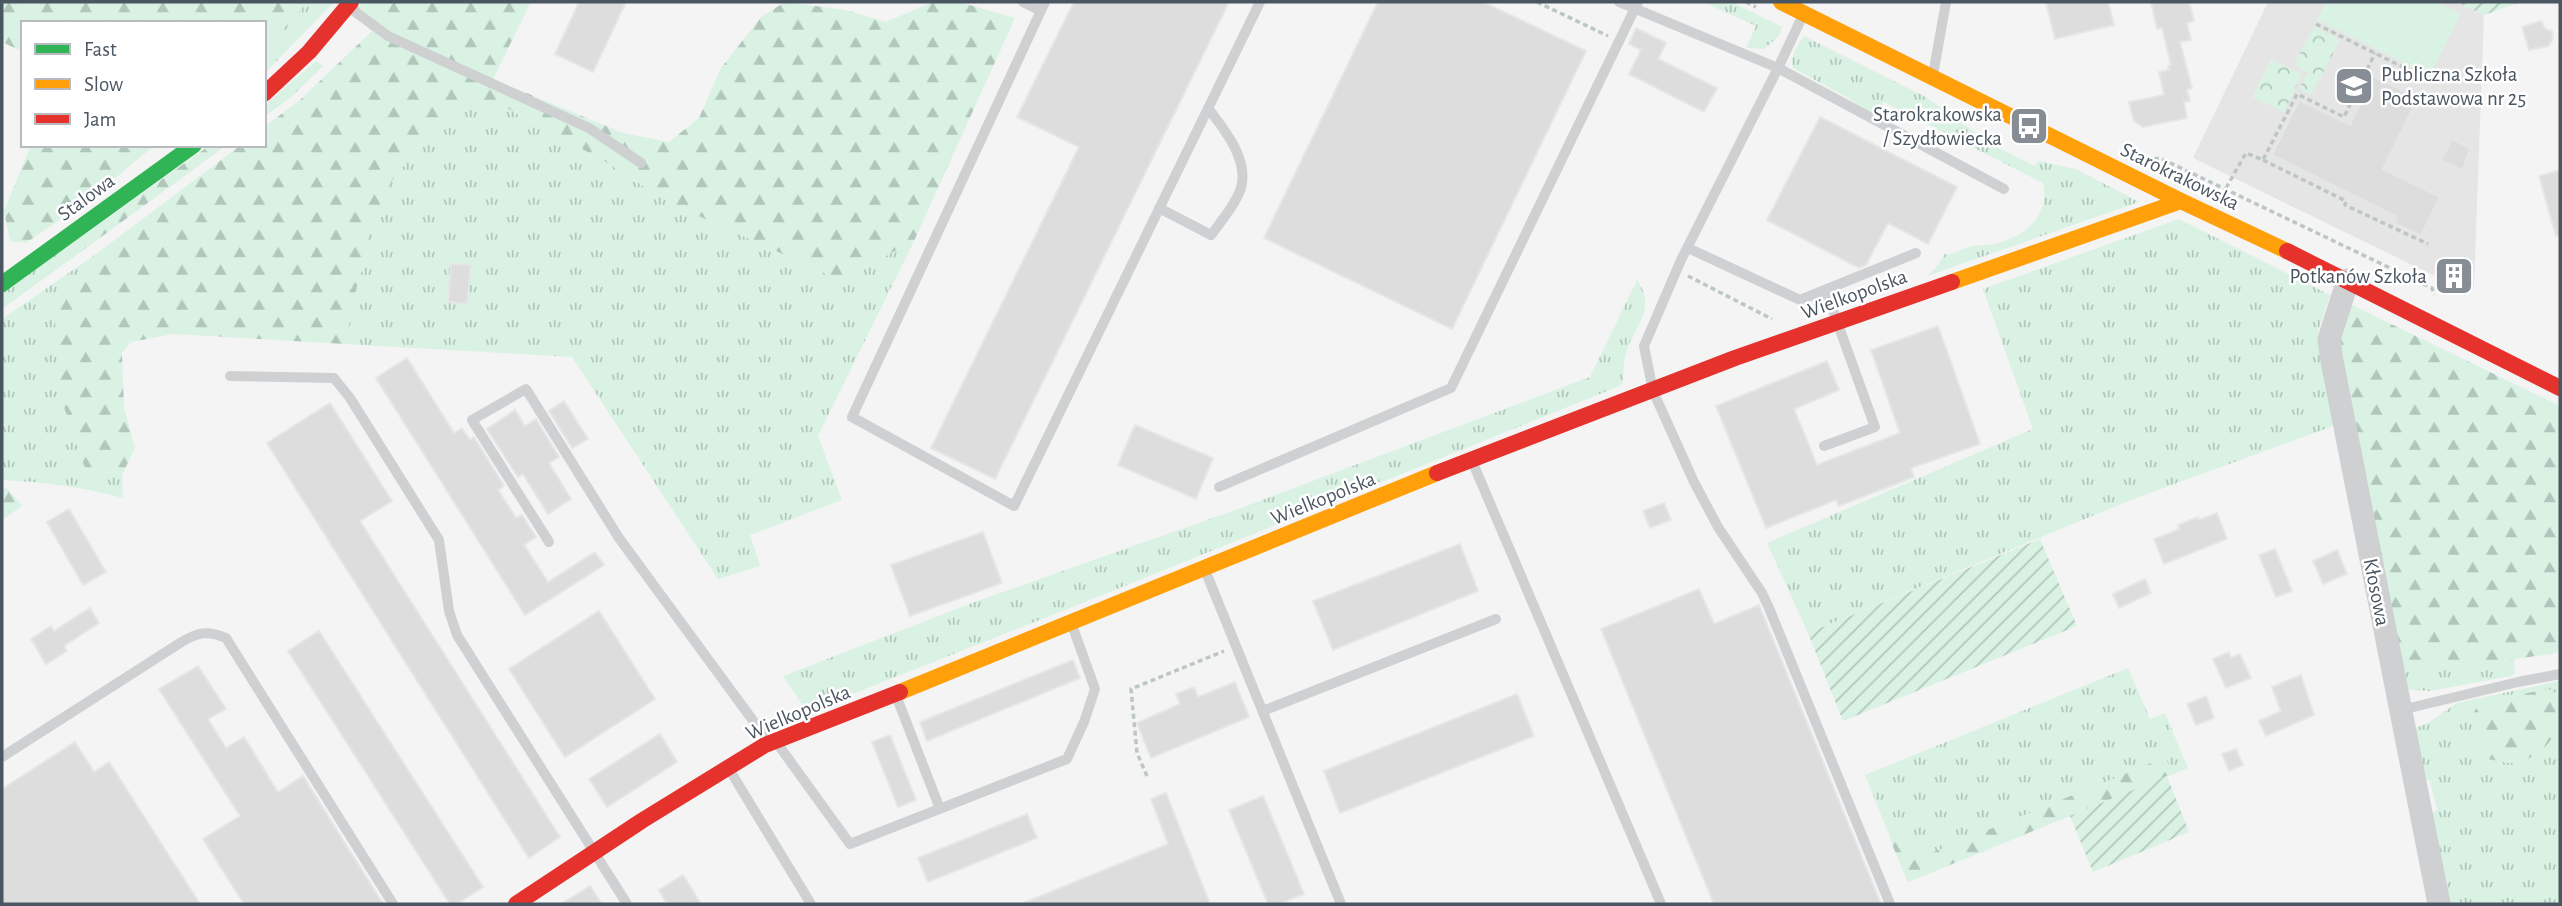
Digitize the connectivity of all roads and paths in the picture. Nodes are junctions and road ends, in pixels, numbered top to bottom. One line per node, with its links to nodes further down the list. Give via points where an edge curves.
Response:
1 (1023, 2): 8 (lane)
2 (1259, 2): 18 (lane)
3 (1537, 2): 12 (path)
4 (1619, 2): 9 (lane)
5 (1781, 2): 10 (street, Starokrakowska)
6 (1946, 2): 15 (lane)
7 (350, 4): 17 (street); 21 (lane, via 388,36 589,128)
8 (1043, 6): 25 (lane, via 852,417 1014,506)
9 (1637, 6): 12 (lane); 14 (lane)
10 (1803, 13): 14 (lane); 15 (street, Starokrakowska)
11 (2316, 24): 13 (path)
12 (1618, 42): 40 (lane, via 1451,388)
13 (2375, 53): 16 (path); 20 (path, via 2344,117 2297,94)
14 (1778, 68): 22 (lane); 27 (lane)
15 (1933, 77): 24 (street, Starokrakowska)
16 (2429, 80)
17 (266, 92)
18 (1208, 108): 25 (lane); 25 (lane, via 1239,159 1241,186 1231,208 1211,235)
19 (191, 147): 31 (street, Stalowa)
20 (2263, 160): 23 (path, via 2246,153); 26 (path)
21 (641, 163)
22 (2004, 189)
23 (2226, 189)
24 (2181, 201): 30 (street, Starokrakowska); 33 (street, Wielkopolska)
25 (1159, 208)
26 (2428, 244)
27 (1688, 248): 29 (lane); 32 (lane, via 1800,300)
28 (1916, 253): 32 (lane)
29 (1677, 270): 34 (path); 37 (lane, via 1644,346)
30 (2348, 281): 36 (street, Starokrakowska); 48 (street, Kłosowa, via 2329,339)
31 (2, 284)
32 (1826, 291): 33 (lane)
33 (1837, 323): 37 (street, Wielkopolska); 38 (lane, via 1875,427)
34 (1782, 324)
35 (230, 376): 55 (lane, via 334,378 439,540 457,635)
36 (2560, 388)
37 (1653, 391): 39 (street, Wielkopolska); 62 (lane, via 1702,500 1769,608)
38 (1824, 446)
39 (1471, 459): 42 (street, Wielkopolska); 61 (lane)
40 (1219, 488)
41 (549, 542): 50 (lane, via 472,420 526,389 619,538)
42 (1204, 569): 44 (street, Wielkopolska); 45 (lane)
43 (1496, 619): 49 (lane)
44 (1071, 622): 47 (street, Wielkopolska); 54 (lane, via 1095,689 1067,759)
45 (1236, 646): 49 (lane); 53 (path, via 1130,689 1137,753)
46 (2560, 674): 48 (lane)
47 (895, 694): 50 (street, Wielkopolska); 54 (lane)
48 (2400, 710): 63 (street, Kłosowa)
49 (1262, 711): 60 (lane)
50 (773, 742): 52 (street, Wielkopolska); 54 (lane, via 850,845)
51 (2, 757): 57 (lane, via 198,632 211,631 226,638)
52 (728, 768): 55 (street, Wielkopolska); 59 (lane)
53 (1147, 776)
54 (940, 809)
55 (596, 852): 56 (street, Wielkopolska); 58 (lane)
56 (519, 903)
57 (393, 904)
58 (627, 904)
59 (811, 904)
60 (1341, 904)
61 (1661, 904)
62 (1890, 904)
63 (2439, 904)

